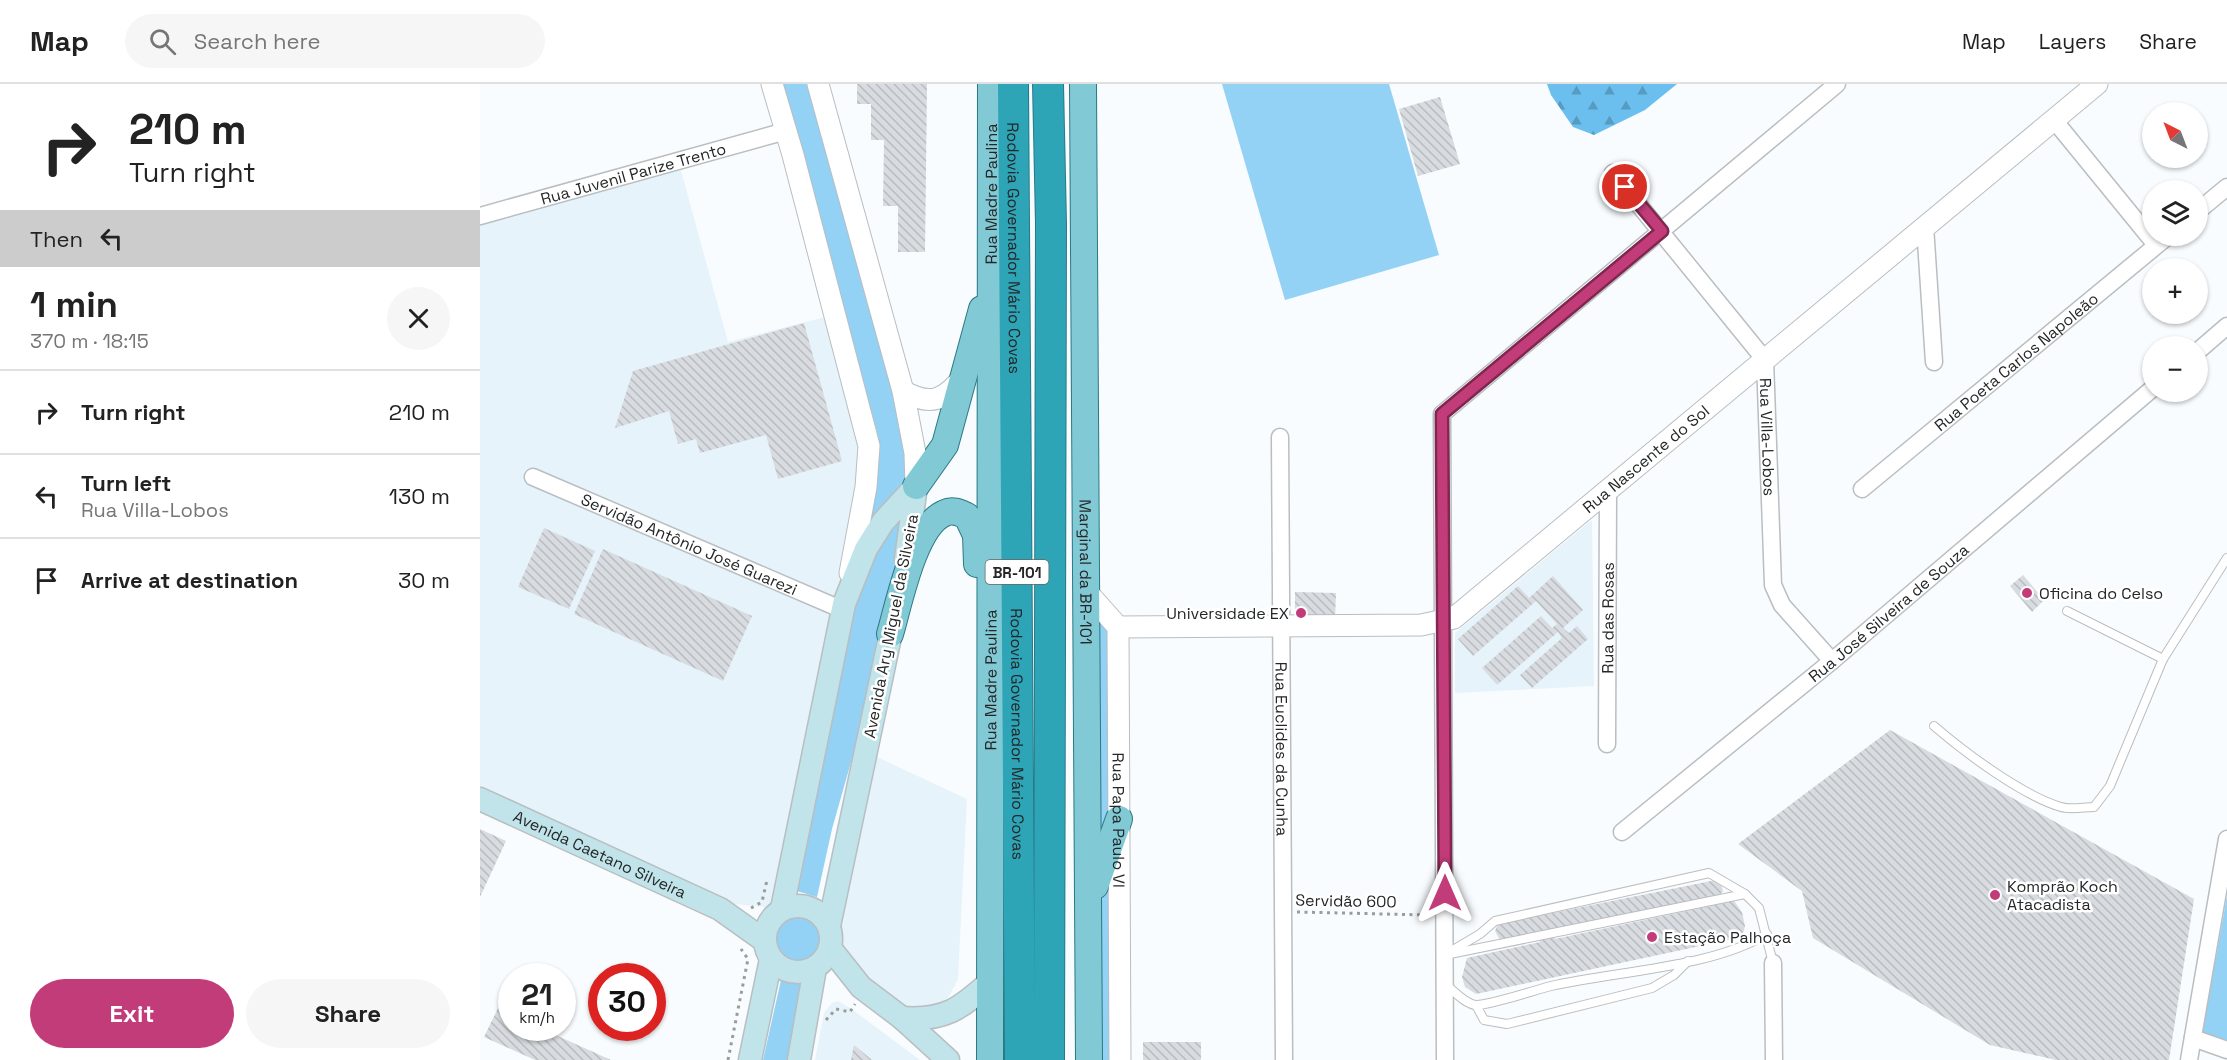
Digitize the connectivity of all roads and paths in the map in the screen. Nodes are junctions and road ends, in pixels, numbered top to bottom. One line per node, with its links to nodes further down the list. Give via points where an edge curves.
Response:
1 (772, 84): 11 (street)
2 (818, 84): 27 (street, Avenida Ary Miguel da Silveira)
3 (992, 84): 21 (highway, via 1001,159)
4 (1013, 84): 21 (highway, Rodovia Governador Mário Covas / BR-101)
5 (1048, 84): 17 (highway, Rodovia Governador Mário Covas / BR-101)
6 (1070, 84): 17 (highway)
7 (1083, 84): 35 (main road, Marginal da BR-101)
8 (1837, 84): 19 (street)
9 (2097, 84): 10 (street, Rua Nascente do Sol)
10 (2054, 120): 16 (street); 18 (street, Rua Nascente do Sol)
11 (786, 131): 15 (street, Rua Juvenil Parize Trento); 36 (street, via 869,446 866,487)
12 (1613, 173): 19 (street, Rua Villa-Lobos)
13 (2227, 187): 14 (street)
14 (2208, 203)
15 (480, 216)
16 (2142, 218)
17 (1051, 224): 75 (highway, Rodovia Governador Mário Covas / BR-101)
18 (1925, 226): 24 (street, Rua Nascente do Sol); 25 (street)
19 (1662, 231): 24 (street, Rua Villa-Lobos); 38 (street, via 1442,414)
20 (2155, 246): 32 (street, Rua Poeta Carlos Napoleão)
21 (1004, 261): 26 (main road); 44 (main road, Rua Madre Paulina); 74 (highway, Rodovia Governador Mário Covas / BR-101)
22 (2227, 326): 23 (street)
23 (2208, 342)
24 (1765, 360): 33 (street, Rua Nascente do Sol); 43 (street, Rua Villa-Lobos, via 1773,585 1782,605)
25 (1934, 362)
26 (966, 373): 27 (street, via 948,394 935,399 922,400); 31 (main road, via 945,445)
27 (903, 391): 31 (street, Avenida Ary Miguel da Silveira, via 915,453)
28 (2142, 398): 43 (street, Rua José Silveira de Souza)
29 (1280, 437): 40 (street, Rua Euclides da Cunha)
30 (533, 477): 36 (street, Servidão Antônio José Guarezi)
31 (916, 486): 36 (main road, via 883,522 866,549); 41 (main road, Avenida Ary Miguel da Silveira)
32 (1862, 489)
33 (1608, 491): 38 (street, Rua Nascente do Sol, via 1470,608); 46 (street, Rua das Rosas)
34 (2227, 558): 42 (lane)
35 (1087, 592): 39 (street); 52 (main road, Marginal da BR-101)
36 (844, 607): 54 (main road)
37 (2067, 611): 42 (lane)
38 (1443, 621): 40 (street, Rua Nascente do Sol, via 1421,625); 56 (street)
39 (1118, 627): 40 (street, Rua Nascente do Sol); 48 (street, Rua Papa Paulo VI)
40 (1281, 627): 55 (street, Rua Euclides da Cunha)
41 (890, 634): 44 (main road, via 924,533 946,512 956,511 968,516 976,535 984,648); 57 (main road, Avenida Ary Miguel da Silveira)
42 (2163, 659): 45 (lane, via 2110,786 2094,807 2062,808 1959,747)
43 (1832, 661): 49 (street, Rua José Silveira de Souza)
44 (991, 665): 64 (main road, Rua Madre Paulina)
45 (1934, 726)
46 (1607, 744)
47 (480, 799): 53 (main road, Avenida Caetano Silveira)
48 (1119, 819): 52 (main road); 77 (street, Rua Papa Paulo VI)
49 (1622, 832)
50 (2227, 839): 68 (street)
51 (1744, 894): 58 (lane, via 1759,908); 60 (lane); 60 (lane, via 1709,873 1495,921)
52 (1088, 904): 76 (main road, Marginal da BR-101)
53 (720, 909): 54 (main road, Avenida Caetano Silveira); 59 (main road, Avenida Caetano Silveira)
54 (778, 912): 57 (main road, via 804,905 824,916); 59 (main road, via 769,922)
55 (1283, 912): 56 (path, Servidão 600); 78 (street, Rua Euclides da Cunha)
56 (1445, 916): 60 (street)
57 (829, 926): 61 (main road)
58 (1767, 934): 62 (lane, via 1746,946); 63 (lane)
59 (768, 950): 61 (main road, via 787,970 806,971); 70 (main road)
60 (1445, 955): 65 (street)
61 (822, 960): 67 (main road); 71 (main road)
62 (1688, 960): 66 (lane, via 1551,986); 66 (lane, via 1674,975 1652,988 1507,1024 1484,1020)
63 (1773, 963): 80 (street)
64 (991, 981): 67 (main road, via 943,1016 927,1020); 73 (main road, Rua Madre Paulina)
65 (1445, 984): 66 (lane); 79 (street)
66 (1476, 1005)
67 (902, 1018): 72 (main road)
68 (2193, 1038): 69 (street); 81 (street)
69 (2227, 1050)
70 (750, 1060)
71 (799, 1060)
72 (948, 1060)
73 (990, 1060)
74 (1020, 1060)
75 (1049, 1060)
76 (1089, 1060)
77 (1120, 1060)
78 (1284, 1060)
79 (1445, 1060)
80 (1774, 1060)
81 (2189, 1060)

